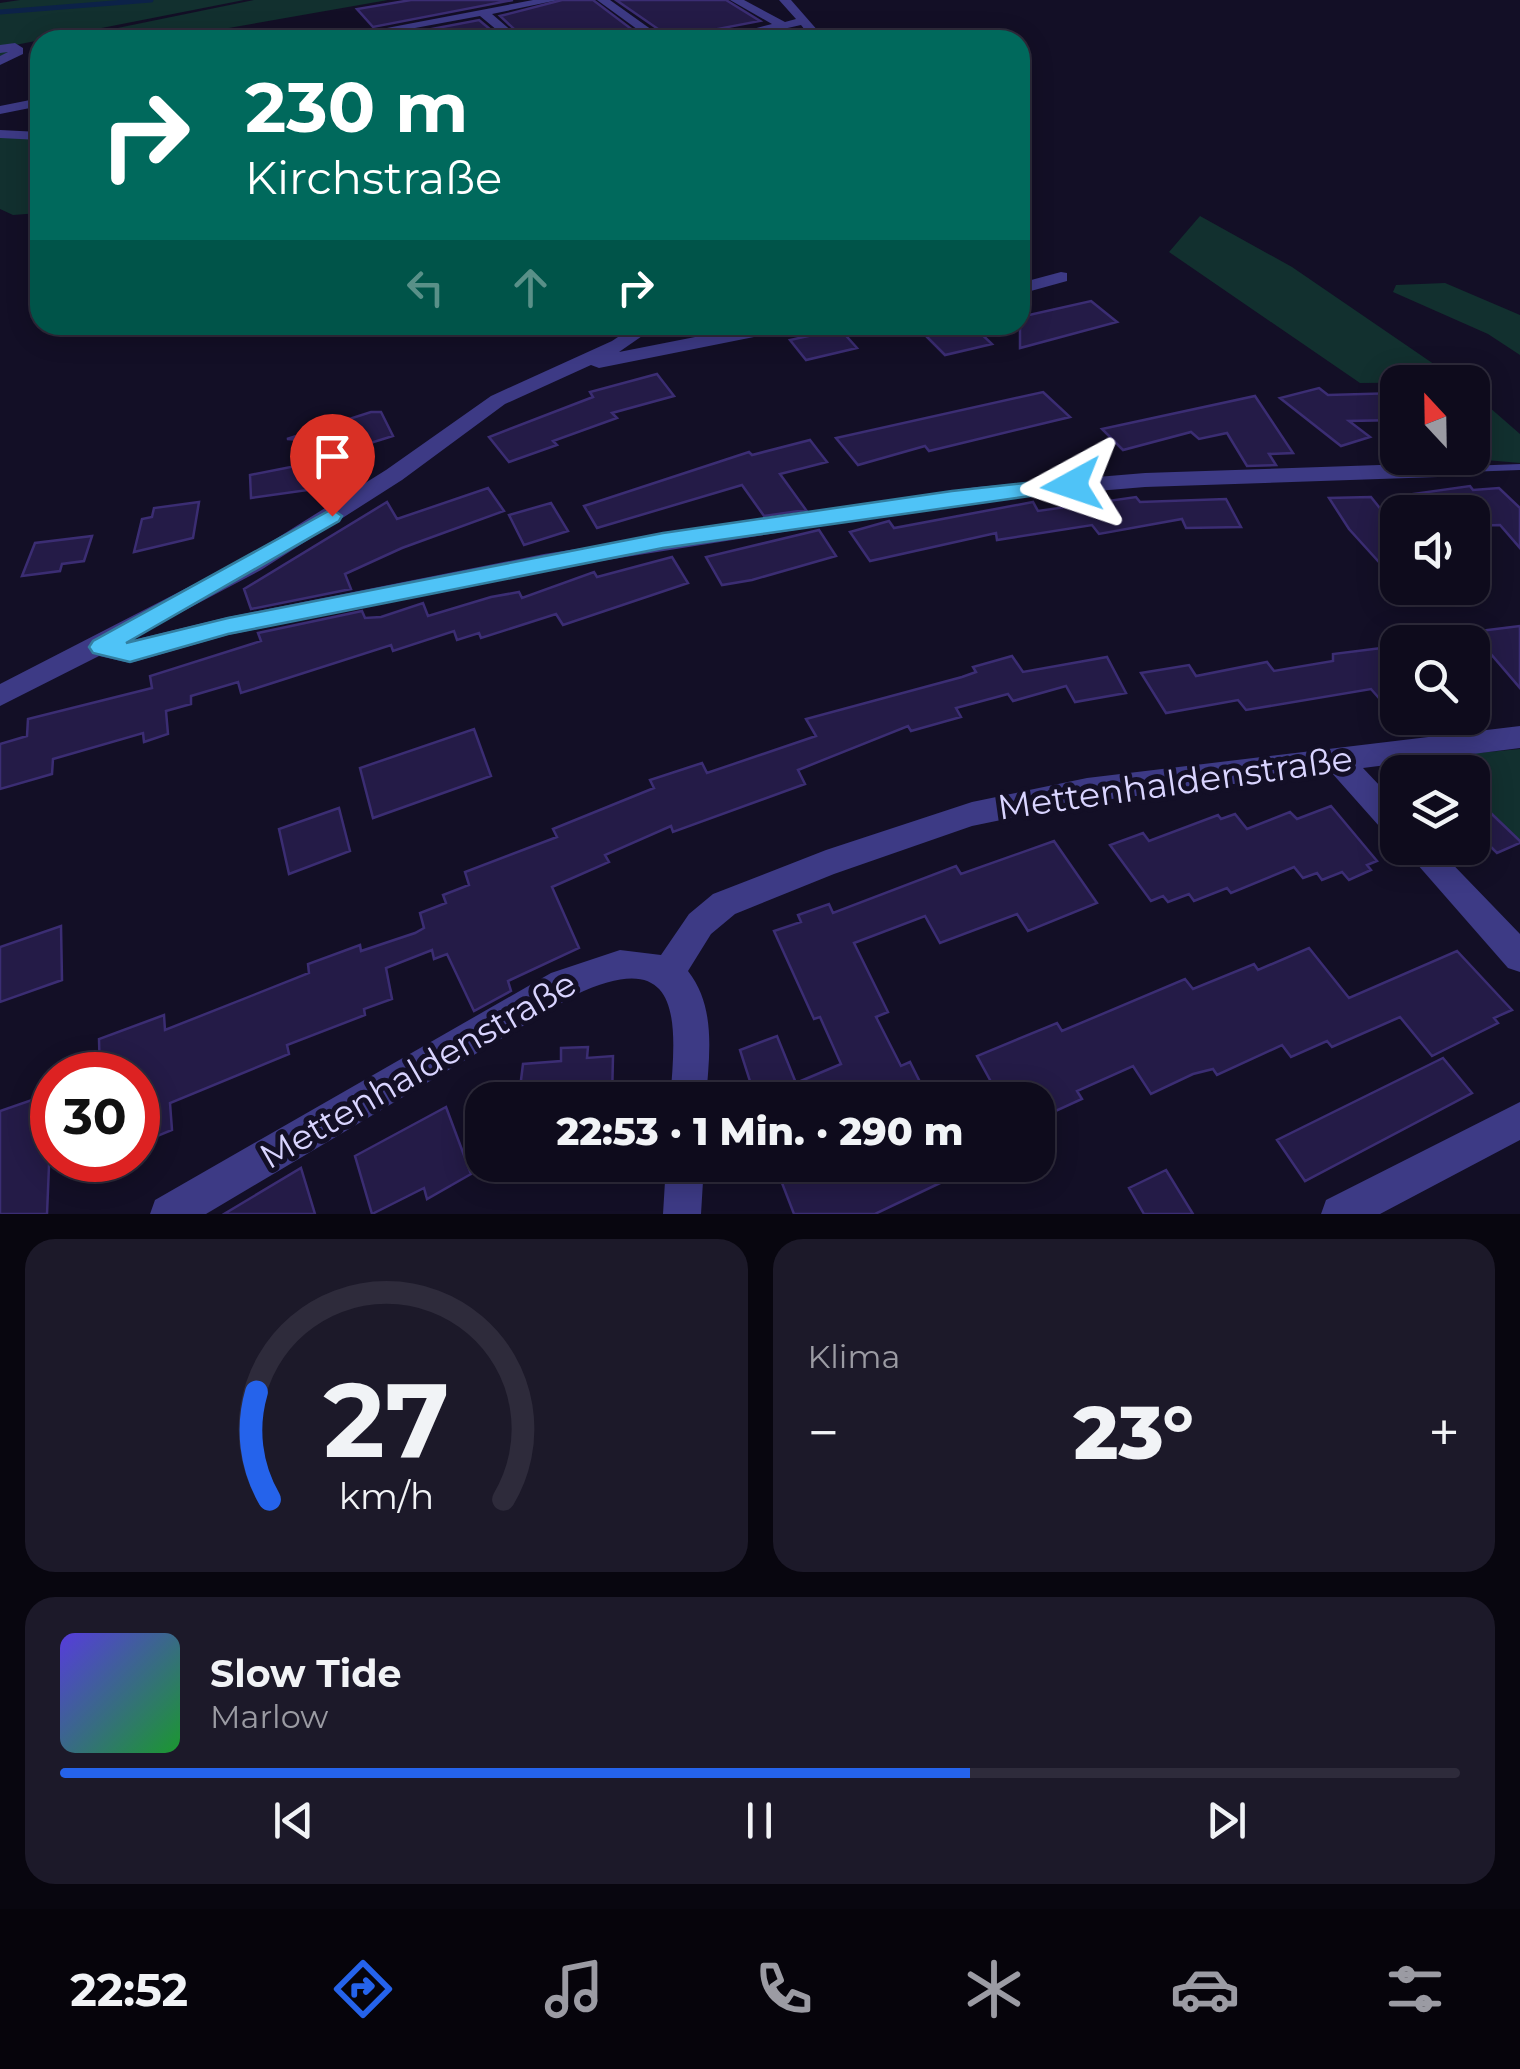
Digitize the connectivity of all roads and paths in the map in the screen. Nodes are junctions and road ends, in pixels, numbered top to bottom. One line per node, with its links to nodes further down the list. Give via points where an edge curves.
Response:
1 (552, 0): 5 (street)
2 (602, 0): 11 (street)
3 (736, 0): 8 (street)
4 (785, 0): 7 (street)
5 (502, 4): 6 (street)
6 (482, 12): 9 (street); 10 (street)
7 (805, 20): 8 (street); 13 (street)
8 (782, 25): 12 (street)
9 (401, 30)
10 (504, 30)
11 (646, 30)
12 (760, 30)
13 (812, 30)
14 (7, 48): 15 (street, via 18,54)
15 (0, 61)
16 (30, 104): 17 (street)
17 (0, 110)
18 (0, 134): 19 (street)
19 (30, 136)
20 (1061, 276): 21 (street)
21 (1030, 287)
22 (630, 335): 24 (street)
23 (739, 335): 24 (street, via 626,360)
24 (584, 360): 28 (street, via 498,400 304,534)
25 (1520, 466): 26 (lane)
26 (1490, 468)
27 (1380, 472): 28 (street, via 977,494 559,559 228,626 130,653)
28 (101, 647): 29 (street)
29 (0, 696)
30 (1520, 737): 31 (street, Mettenhaldenstraße)
31 (1337, 759): 32 (street); 35 (street, Mettenhaldenstraße, via 1061,794 936,824 724,904 700,924)
32 (1380, 806)
33 (1434, 865): 34 (street)
34 (1520, 957)
35 (668, 974): 36 (street, via 682,987 690,1014); 39 (street, Mettenhaldenstraße, via 632,962 578,976)
36 (688, 1082)
37 (1520, 1120): 41 (street)
38 (684, 1182): 40 (street)
39 (169, 1214)
40 (682, 1214)
41 (1340, 1214)

